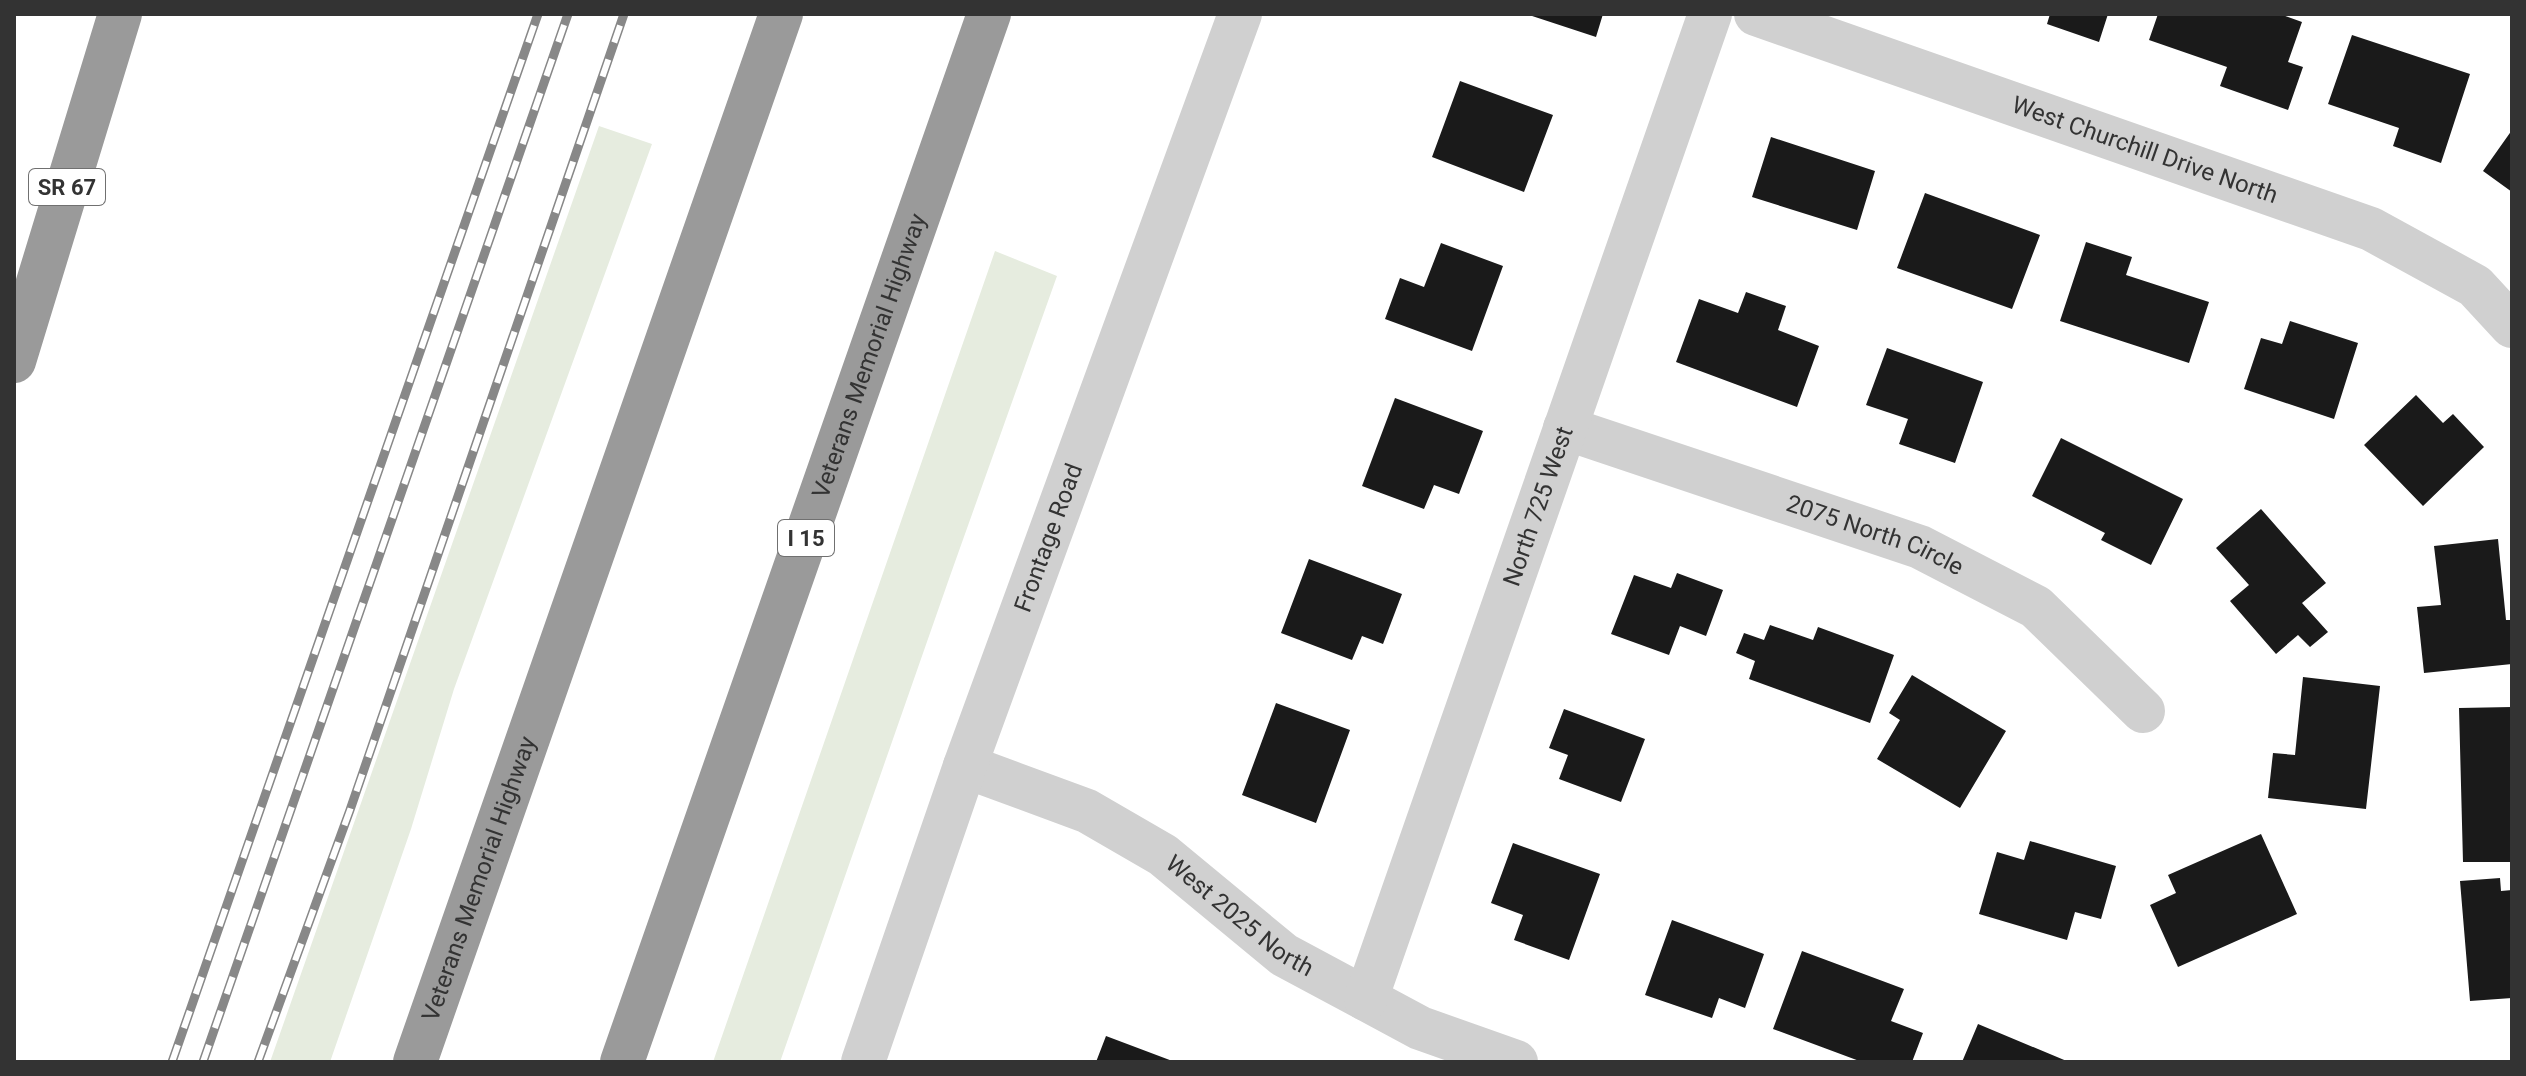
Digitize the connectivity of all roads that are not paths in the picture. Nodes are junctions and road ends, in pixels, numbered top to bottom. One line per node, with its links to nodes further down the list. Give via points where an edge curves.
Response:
1 (120, 14): 8 (highway, SR 67)
2 (781, 14): 13 (highway, Veterans Memorial Highway)
3 (989, 14): 14 (highway, Veterans Memorial Highway / I 15)
4 (1240, 14): 11 (street, Frontage Road)
5 (1710, 14): 9 (street, North 725 West)
6 (1756, 14): 7 (street, West Churchill Drive North, via 2371,229 2475,286)
7 (2512, 326)
8 (14, 361)
9 (1565, 428): 10 (street, 2075 North Circle, via 1920,547 2036,607); 12 (street, North 725 West)
10 (2143, 711)
11 (965, 766): 12 (street, West 2025 North, via 1087,811 1163,855 1284,955); 15 (street, Frontage Road)
12 (1366, 999): 16 (street, West 2025 North, via 1420,1028)
13 (415, 1062)
14 (622, 1062)
15 (863, 1062)
16 (1516, 1062)

